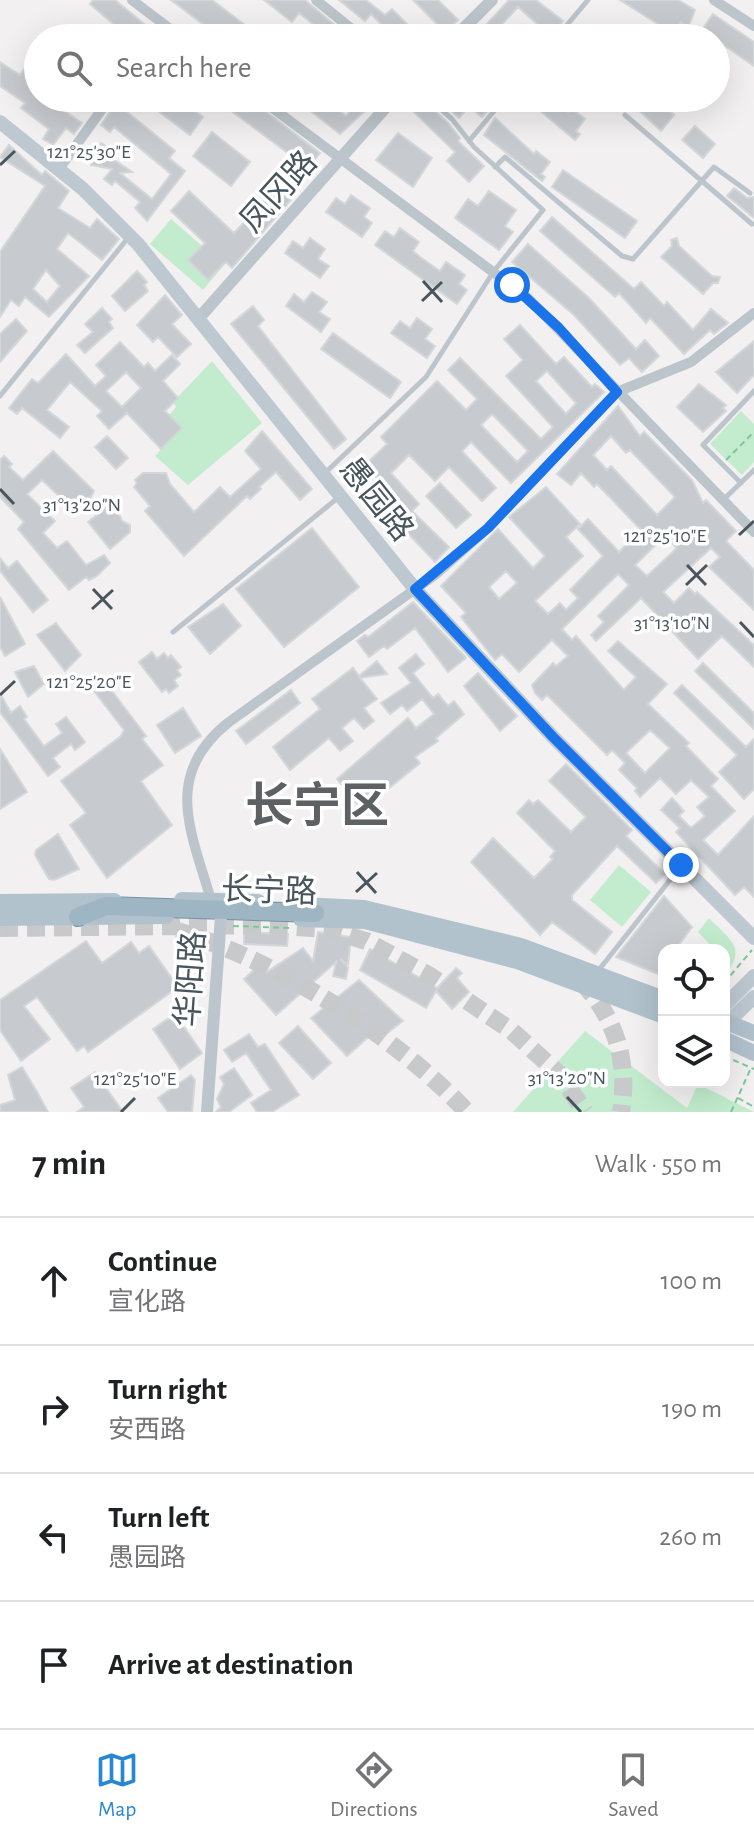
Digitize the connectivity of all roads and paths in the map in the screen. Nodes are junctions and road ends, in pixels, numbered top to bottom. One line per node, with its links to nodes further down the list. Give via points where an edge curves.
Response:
1 (132, 0): 6 (street)
2 (316, 0): 7 (street)
3 (492, 0): 8 (street)
4 (588, 0): 9 (lane)
5 (714, 0): 10 (street)
6 (163, 24)
7 (346, 24)
8 (468, 24)
9 (568, 24)
10 (754, 26)
11 (100, 112): 21 (street)
12 (279, 112): 19 (street)
13 (382, 112): 19 (street, 凤冈路)
14 (441, 112): 18 (lane)
15 (493, 112): 18 (lane)
16 (625, 115): 22 (lane)
17 (0, 122): 21 (main road, 愚园路)
18 (469, 141): 20 (lane)
19 (343, 157): 26 (street, via 385,195); 28 (street, 凤冈路)
20 (495, 167): 22 (lane, via 505,157 622,256 633,259); 26 (lane, via 543,210)
21 (59, 169): 25 (main road, 愚园路)
22 (702, 181): 23 (lane, via 714,167); 24 (lane)
23 (750, 193)
24 (752, 224)
25 (130, 236): 28 (main road, 愚园路); 31 (lane)
26 (494, 271): 30 (street, via 551,321); 35 (lane, via 426,377)
27 (754, 313): 30 (street, via 691,362)
28 (199, 318): 35 (main road, 愚园路)
29 (754, 391): 33 (lane, via 703,445)
30 (617, 392): 38 (street); 40 (street, via 488,528)
31 (0, 396)
32 (754, 432): 33 (path)
33 (722, 463): 36 (lane)
34 (754, 470): 36 (lane)
35 (323, 475): 37 (main road, 愚园路)
36 (741, 483): 38 (lane)
37 (339, 496): 40 (main road, 愚园路); 41 (lane)
38 (723, 501): 39 (street)
39 (754, 532)
40 (415, 589): 42 (main road, 愚园路); 44 (street, via 229,722 196,756 185,796)
41 (173, 632)
42 (681, 865): 49 (main road, 愚园路); 51 (lane)
43 (0, 902): 44 (main road, 长宁路)
44 (217, 912): 45 (highway); 46 (highway, via 106,906); 48 (path); 51 (main road, 长宁路, via 364,908 521,946); 56 (main road, 长宁路, via 365,921 517,961); 66 (street, 华阳路)
45 (315, 913)
46 (78, 917): 47 (main road)
47 (0, 918)
48 (303, 928)
49 (754, 938)
50 (754, 947): 52 (path)
51 (596, 974): 54 (main road, 长宁路)
52 (730, 976)
53 (754, 976): 57 (main road)
54 (658, 997)
55 (754, 997): 58 (main road)
56 (658, 1014)
57 (729, 1016)
58 (730, 1019)
59 (730, 1025): 61 (main road)
60 (730, 1030): 63 (main road)
61 (754, 1033)
62 (730, 1057): 63 (path)
63 (753, 1063): 64 (path)
64 (737, 1098): 65 (path); 67 (path)
65 (754, 1107)
66 (207, 1112)
67 (731, 1112)

